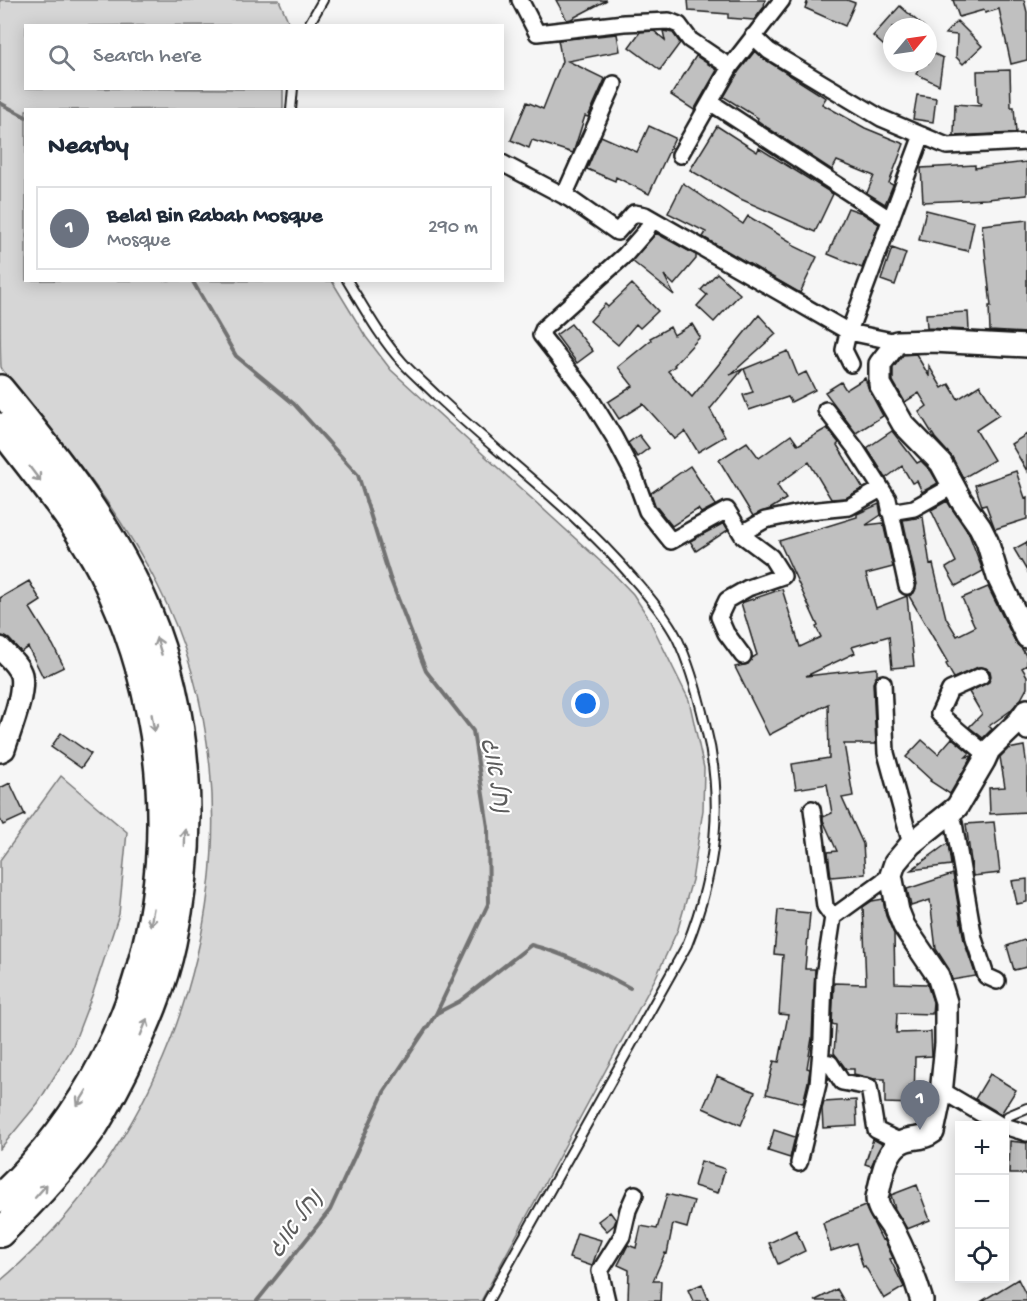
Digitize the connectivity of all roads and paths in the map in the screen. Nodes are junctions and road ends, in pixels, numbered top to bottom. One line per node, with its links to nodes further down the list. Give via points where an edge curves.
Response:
1 (323, 0): 4 (lane)
2 (520, 0): 6 (street, via 537,33 669,21)
3 (782, 0): 5 (street)
4 (309, 24)
5 (753, 36): 6 (street); 11 (street, via 769,51 881,118)
6 (730, 67): 9 (street)
7 (614, 84): 15 (street)
8 (293, 90): 10 (lane)
9 (710, 102): 13 (street); 17 (street)
10 (291, 108)
11 (922, 135): 12 (street, via 947,146); 17 (street)
12 (1027, 142)
13 (680, 155)
14 (504, 164): 15 (street)
15 (564, 196): 16 (street, via 617,232 634,213)
16 (652, 219): 19 (street); 29 (street, via 625,255 541,335 588,395 634,475 647,511 671,541 727,510)
17 (891, 220): 19 (street)
18 (348, 282): 58 (lane, via 402,362 591,532 654,603 676,637 691,671 713,753 717,812 710,870 702,908 687,945)
19 (849, 332): 20 (street); 22 (street, via 844,350)
20 (905, 341): 21 (street); 26 (street, via 880,364 880,384 903,424 941,463)
21 (1027, 346)
22 (851, 364)
23 (0, 389): 57 (highway, one-way to 23, via 27,1207 94,1125 142,1034 172,942 184,865 186,786 174,697 147,610 110,536)
24 (826, 410): 27 (street)
25 (0, 427): 56 (highway, one-way to 56, via 75,528 101,570 119,611 152,715 161,811 160,865 153,913 127,1012 97,1075 72,1115 44,1152)
26 (953, 486): 28 (street, via 914,508); 31 (street, via 987,541 1001,585)
27 (881, 489): 28 (street); 29 (street, via 849,507 765,520)
28 (890, 512): 30 (street)
29 (742, 533): 33 (street, via 771,557 783,576 727,600 719,616)
30 (907, 586)
31 (1027, 636)
32 (0, 648): 38 (street, via 21,675 19,704)
33 (743, 656)
34 (981, 676): 39 (street, via 950,690 939,714)
35 (883, 683): 42 (street, via 886,753)
36 (1027, 710): 37 (street); 39 (street)
37 (1027, 732)
38 (1, 749)
39 (987, 755): 41 (street, via 966,793)
40 (812, 809): 44 (street, via 825,906)
41 (947, 815): 42 (street); 45 (street, via 954,823 974,939 986,976)
42 (910, 844): 43 (street)
43 (891, 875): 44 (street); 47 (street, via 904,926 938,976 944,994 946,1044)
44 (833, 917): 46 (street, via 824,976)
45 (997, 981)
46 (820, 1061): 53 (street, via 830,1063 842,1082 869,1087 876,1130); 54 (street)
47 (941, 1090): 49 (street); 53 (street, via 933,1132 923,1139)
48 (1027, 1108): 50 (lane, via 1008,1116)
49 (995, 1121)
50 (1006, 1121)
51 (1009, 1128): 52 (street)
52 (1027, 1133)
53 (901, 1142): 60 (street, via 892,1149 877,1205 903,1251)
54 (799, 1163)
55 (635, 1194): 59 (street, via 622,1236 600,1271)
56 (0, 1198)
57 (0, 1233)
58 (488, 1301)
59 (607, 1301)
60 (922, 1301)

